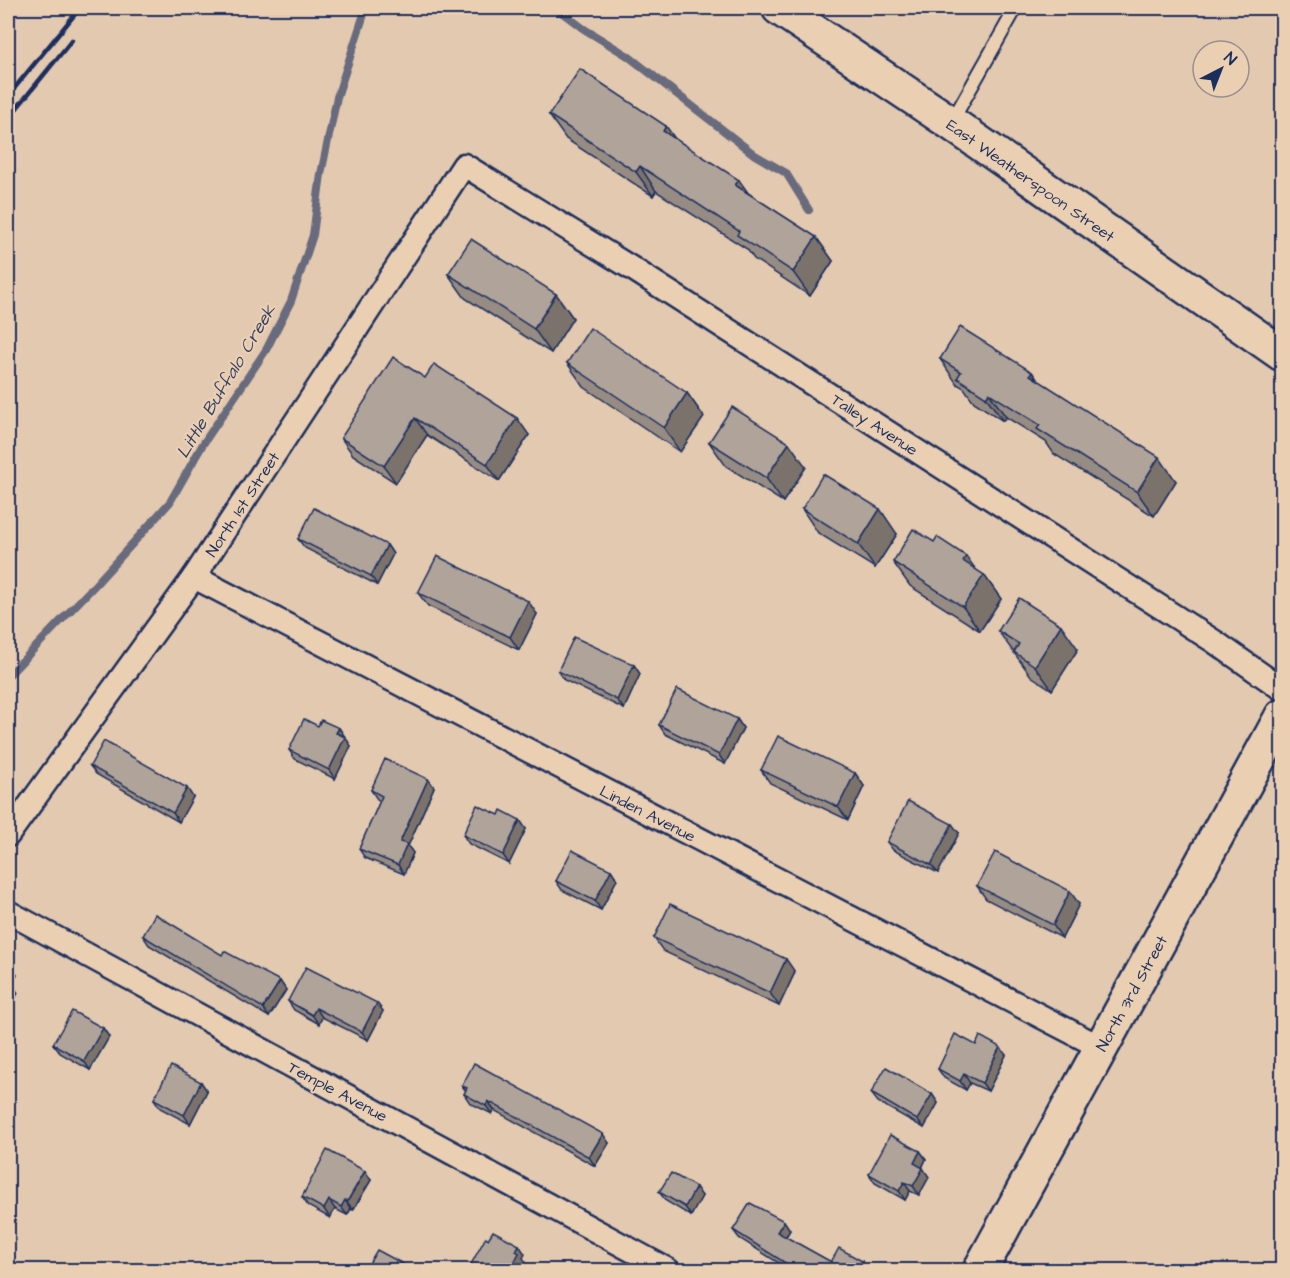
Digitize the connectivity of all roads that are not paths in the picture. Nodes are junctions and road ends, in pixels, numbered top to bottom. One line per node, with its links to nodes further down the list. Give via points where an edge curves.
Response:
1 (778, 8): 3 (street, East Weatherspoon Street)
2 (1016, 8): 3 (lane)
3 (951, 123): 5 (street, East Weatherspoon Street)
4 (464, 165): 6 (street, North 1st Street); 7 (street, Talley Avenue, via 633,269)
5 (1282, 354)
6 (194, 577): 9 (street, North 1st Street); 11 (street, Linden Avenue)
7 (1282, 689)
8 (1282, 716): 11 (street, North 3rd Street)
9 (11, 821)
10 (8, 912): 12 (street, Temple Avenue)
11 (1101, 1048): 13 (street, North 3rd Street)
12 (668, 1270)
13 (980, 1270)

